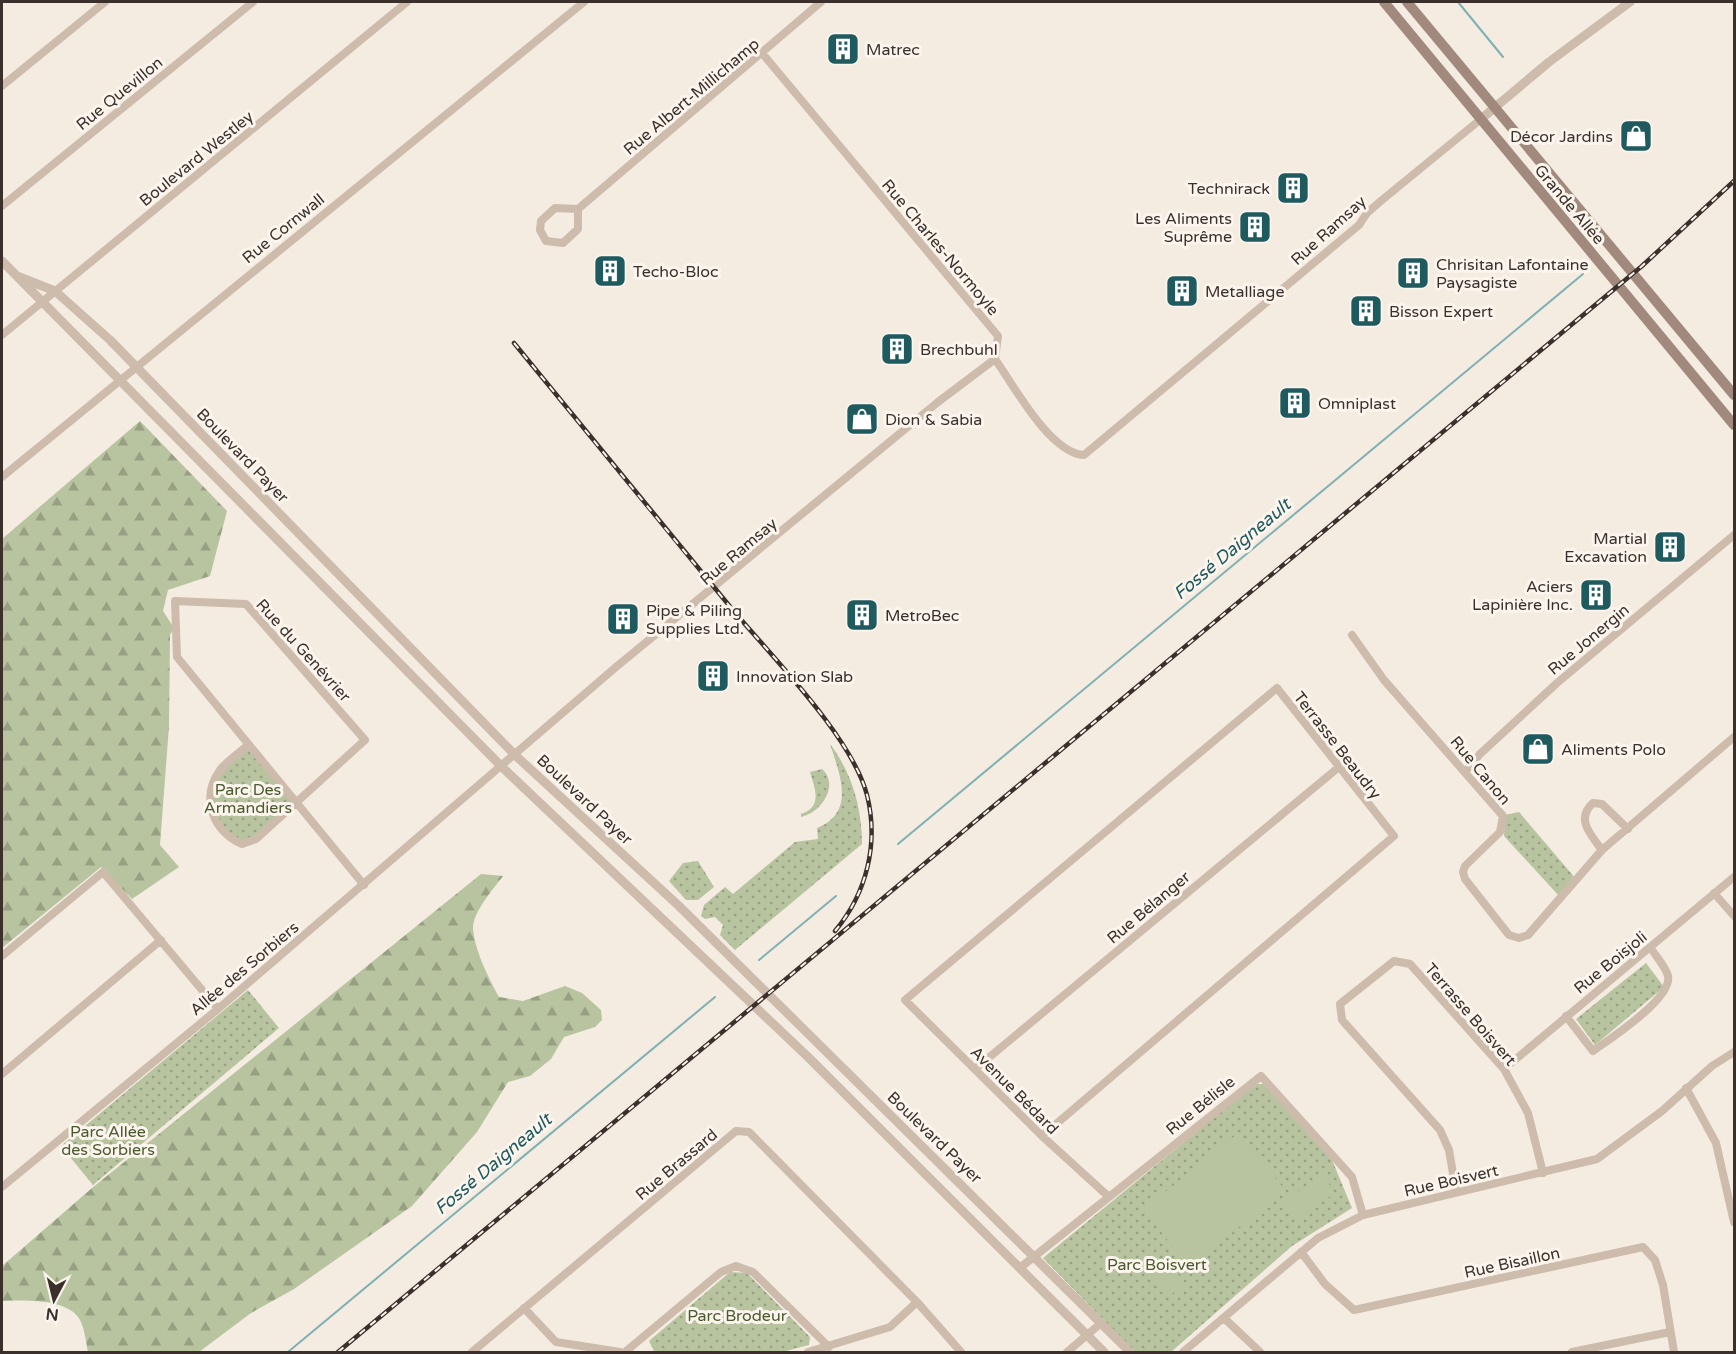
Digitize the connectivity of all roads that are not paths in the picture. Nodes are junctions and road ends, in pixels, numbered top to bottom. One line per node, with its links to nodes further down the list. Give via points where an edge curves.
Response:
1 (105, 2): 9 (street)
2 (252, 2): 14 (street, Rue Quevillon)
3 (407, 2): 18 (street, Boulevard Westley)
4 (584, 2): 22 (street, Rue Cornwall)
5 (821, 2): 10 (street, Rue Albert-Millichamp)
6 (1384, 2): 13 (main road, Grande Allée)
7 (1407, 2): 12 (main road, Grande Allée)
8 (1630, 2): 12 (street)
9 (94, 5): 11 (street)
10 (762, 53): 15 (street, Rue Albert-Millichamp); 21 (street, Rue Charles-Normoyle, via 998,336)
11 (2, 86)
12 (1495, 106): 13 (street); 24 (main road, Grande Allée)
13 (1481, 119): 21 (street, Rue Ramsay, via 1084,455 1072,454 1045,430); 25 (main road, Grande Allée)
14 (2, 206)
15 (578, 210): 15 (street, via 555,208 541,221 540,230 546,241 563,243 578,229)
16 (2, 261): 17 (street, Boulevard Payer)
17 (17, 276): 18 (street, Boulevard Payer); 19 (street, Boulevard Payer)
18 (55, 291): 19 (street, Boulevard Westley); 22 (street, Boulevard Payer)
19 (43, 303): 20 (street, Boulevard Westley); 23 (street, Boulevard Payer)
20 (2, 335)
21 (995, 358): 31 (street, Rue Ramsay, via 616,667)
22 (135, 366): 23 (street, Rue Cornwall); 31 (street, Boulevard Payer)
23 (120, 380): 26 (street, Rue Cornwall); 32 (street, Boulevard Payer)
24 (1734, 395)
25 (1734, 425)
26 (2, 477)
27 (1734, 535): 34 (street, Rue Jonergin, via 1557,682)
28 (1352, 635): 34 (street, Rue Canon, via 1384,680)
29 (1734, 737): 36 (street, Rue Canon)
30 (248, 744): 35 (street); 35 (street, via 219,771 211,798 212,817 228,838 242,844 256,839); 35 (street, Rue du Genévrier, via 177,657 175,602 246,604 365,740)
31 (515, 755): 32 (street, Rue Ramsay); 49 (street, Boulevard Payer, via 679,906)
32 (502, 767): 39 (street, Allée des Sorbiers); 52 (street, Boulevard Payer)
33 (1339, 767): 45 (street, Terrasse Beaudry, via 1277,688); 50 (street, Rue Bélanger); 55 (street, Terrasse Beaudry, via 1394,836)
34 (1466, 771): 37 (street, Rue Canon, via 1503,816 1500,832 1463,872 1509,934 1519,938 1528,935)
35 (297, 801): 39 (street)
36 (1628, 829): 37 (street, Rue Canon); 37 (street, via 1602,804 1593,803 1584,816)
37 (1602, 850)
38 (1734, 877): 40 (street, Rue Boisjoli)
39 (364, 885): 46 (street, Allée des Sorbiers)
40 (1714, 893): 41 (street); 43 (street, Rue Boisjoli)
41 (1734, 916)
42 (161, 940): 44 (street, via 103,872); 46 (street); 53 (street)
43 (1650, 947): 47 (street, Rue Boisjoli); 47 (street, via 1668,976 1666,990 1648,1009 1593,1052)
44 (2, 956)
45 (905, 1000): 50 (street, Avenue Bédard)
46 (218, 1009): 57 (street, Allée des Sorbiers)
47 (1566, 1016): 51 (street, Rue Boisjoli)
48 (1734, 1052): 54 (street, Rue Boisvert)
49 (833, 1058): 52 (street); 63 (street, Boulevard Payer)
50 (975, 1069): 55 (street, Avenue Bédard)
51 (1504, 1069): 56 (street, Terrasse Boisvert, via 1528,1113); 58 (street, Terrasse Boisvert, via 1410,964 1394,961 1341,1004 1342,1020 1440,1130 1449,1150)
52 (820, 1070): 64 (street, Boulevard Payer)
53 (2, 1074)
54 (1686, 1088): 56 (street, Rue Boisvert, via 1662,1111 1597,1159); 61 (street, via 1716,1143)
55 (1042, 1136): 59 (street, Avenue Bédard)
56 (1543, 1173): 58 (street, Rue Boisvert)
57 (2, 1187)
58 (1456, 1191): 60 (street, Rue Boisvert)
59 (1109, 1197): 60 (street, Rue Bélisle, via 1261,1076 1352,1177); 63 (street, Rue Bélisle)
60 (1363, 1215): 62 (street, Rue Boisvert, via 1318,1238)
61 (1734, 1222)
62 (1301, 1252): 67 (street, Rue Boisvert); 69 (street, Rue Bisaillon, via 1325,1284 1354,1310 1643,1247 1655,1260)
63 (1036, 1256): 64 (street, Rue Bélisle); 68 (street, Boulevard Payer)
64 (1021, 1267): 70 (street, Boulevard Payer)
65 (917, 1302): 66 (street, Rue Brassard, via 749,1132 736,1131); 71 (street, via 890,1328); 76 (street, Rue Brassard)
66 (524, 1308): 72 (street, Rue Brassard); 73 (street, via 556,1342)
67 (1225, 1319): 80 (street, Rue Boisvert); 81 (street)
68 (1100, 1324): 70 (street); 79 (street, Boulevard Payer)
69 (1670, 1332): 82 (street); 83 (street, Rue Bisaillon)
70 (1086, 1335): 77 (street); 78 (street, Boulevard Payer)
71 (830, 1347): 74 (street, via 753,1272 736,1266 721,1272); 75 (street)
72 (472, 1353)
73 (621, 1353)
74 (625, 1353)
75 (808, 1353)
76 (961, 1353)
77 (1067, 1353)
78 (1104, 1353)
79 (1130, 1353)
80 (1183, 1353)
81 (1260, 1353)
82 (1572, 1353)
83 (1674, 1353)

